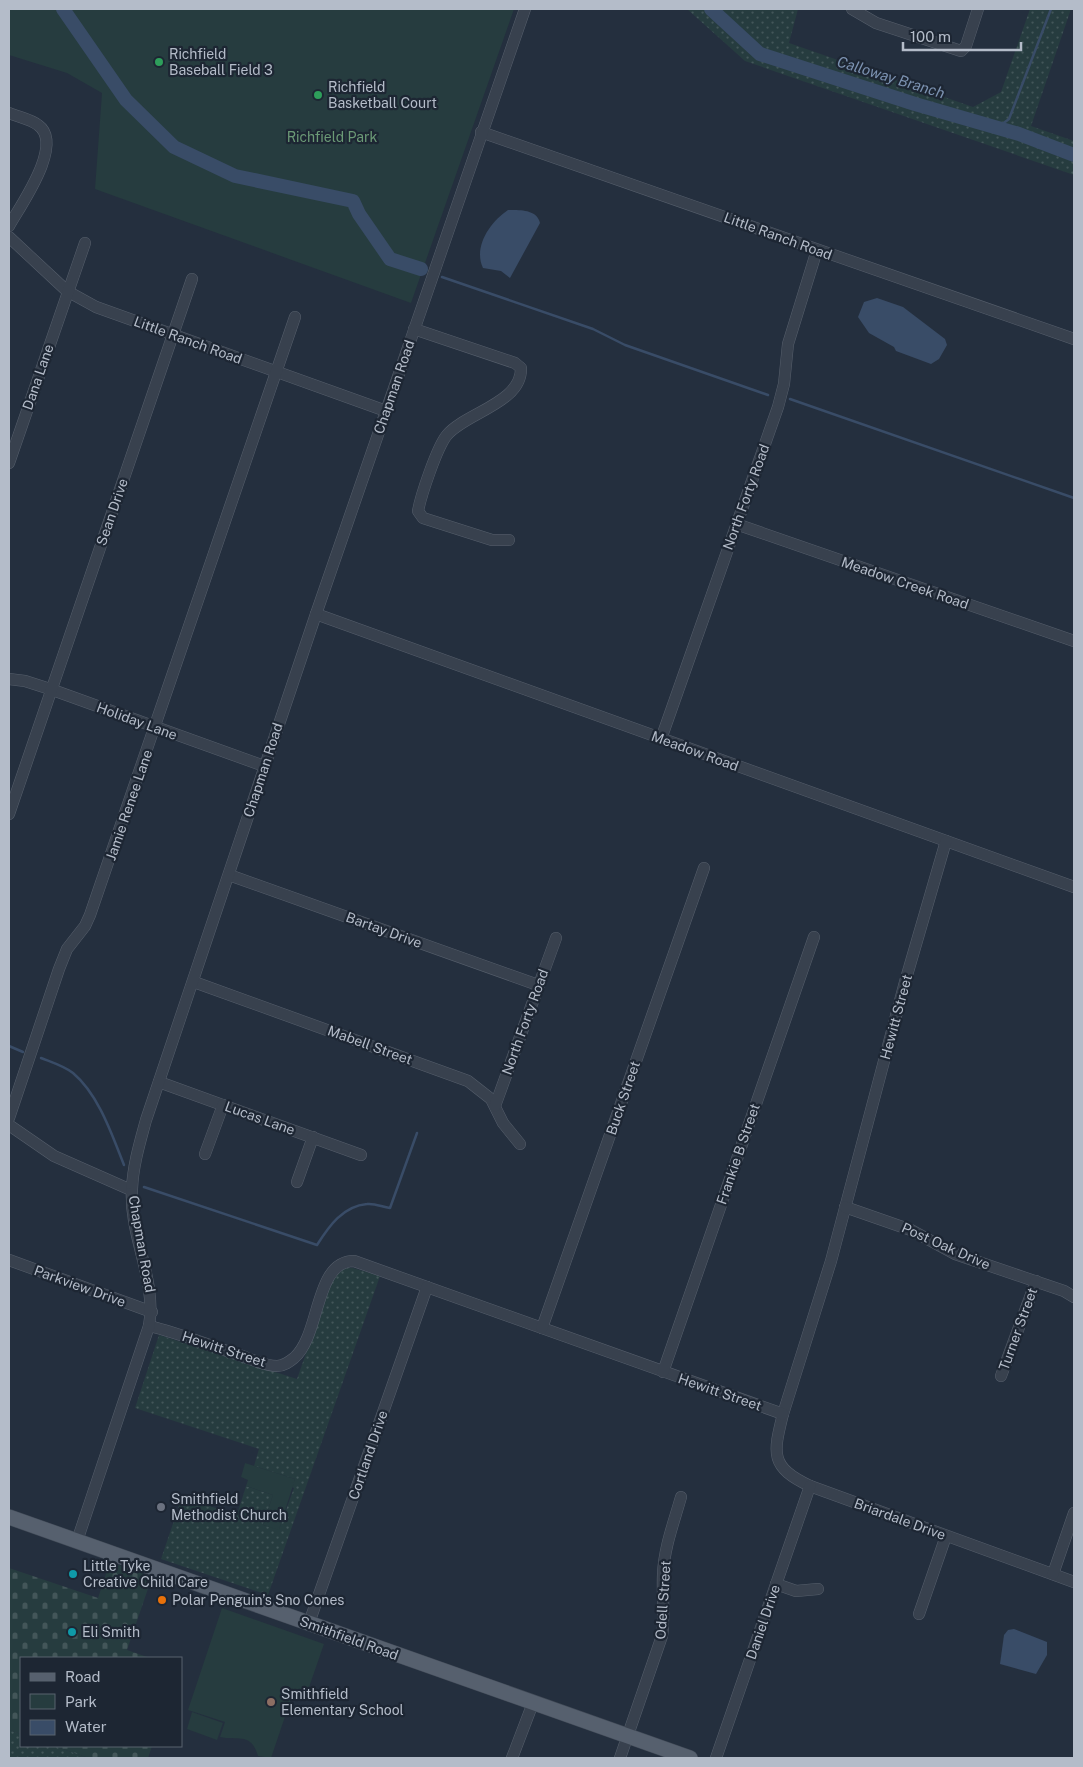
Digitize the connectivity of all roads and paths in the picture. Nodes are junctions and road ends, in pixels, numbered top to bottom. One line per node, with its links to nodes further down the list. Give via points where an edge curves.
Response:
1 (525, 9): 5 (street, Chapman Road)
2 (852, 9): 3 (street, via 876,22 961,51 966,46)
3 (978, 9)
4 (9, 113): 6 (street, via 37,124 44,133 46,149 36,181)
5 (481, 132): 9 (street, Little Ranch Road); 13 (street, Chapman Road)
6 (9, 226)
7 (9, 237): 11 (street, Little Ranch Road)
8 (85, 243): 11 (street, Dana Lane)
9 (817, 250): 15 (street, Little Ranch Road); 19 (street, North Forty Road, via 788,344 778,407)
10 (192, 279): 14 (street, Sean Drive)
11 (67, 291): 14 (street, Little Ranch Road, via 96,307); 18 (street, Dana Lane)
12 (295, 318): 16 (street, Jamie Renee Lane)
13 (414, 329): 17 (street, Chapman Road); 20 (street, via 522,368 518,384 492,408 459,424 446,436 418,511 422,518 492,540)
14 (173, 335): 16 (street, Little Ranch Road); 24 (street, Sean Drive)
15 (1074, 339)
16 (277, 372): 17 (street, Little Ranch Road); 25 (street, Jamie Renee Lane)
17 (386, 412): 21 (street, Chapman Road)
18 (9, 463)
19 (736, 524): 22 (street, Meadow Creek Road); 26 (street, North Forty Road)
20 (509, 540)
21 (316, 614): 26 (street, Meadow Road); 27 (street, Chapman Road)
22 (1074, 641)
23 (9, 679): 24 (street, Holiday Lane)
24 (50, 689): 25 (street, Holiday Lane); 28 (street, Sean Drive)
25 (155, 728): 27 (street, Holiday Lane); 40 (street, Jamie Renee Lane, via 90,915 58,969)
26 (661, 739): 29 (street, Meadow Road)
27 (264, 766): 31 (street, Chapman Road)
28 (9, 814)
29 (946, 842): 32 (street, Meadow Road); 48 (street, Hewitt Street)
30 (704, 868): 55 (street, Buck Street)
31 (229, 875): 35 (street, Chapman Road); 36 (street, Bartay Drive)
32 (1074, 887)
33 (814, 937): 56 (street, Frankie B Street)
34 (556, 938): 36 (street, North Forty Road)
35 (194, 982): 37 (street, Chapman Road); 39 (street, Mabell Street, via 468,1081)
36 (538, 985): 39 (street, North Forty Road)
37 (159, 1082): 38 (street, Lucas Lane); 47 (street, Chapman Road, via 140,1143)
38 (223, 1105): 42 (street, Lucas Lane); 44 (street)
39 (495, 1106): 43 (street, Mabell Street, via 503,1123)
40 (9, 1118)
41 (9, 1125): 47 (street, via 54,1156)
42 (313, 1137): 45 (street, Lucas Lane); 46 (street)
43 (520, 1144)
44 (205, 1154)
45 (361, 1155)
46 (297, 1182)
47 (132, 1190): 53 (street, Chapman Road)
48 (845, 1207): 50 (street, Post Oak Drive, via 911,1230 955,1254); 58 (street, Hewitt Street)
49 (9, 1260): 53 (street, Parkview Drive)
50 (1036, 1281): 52 (street, Post Oak Drive); 57 (street, Turner Street)
51 (427, 1287): 54 (street, Hewitt Street, via 354,1261 338,1264 327,1280 301,1350 284,1365 276,1366); 55 (street, Hewitt Street); 70 (street, Cortland Drive)
52 (1074, 1297)
53 (152, 1312): 54 (street, Chapman Road)
54 (149, 1326): 64 (street, Chapman Road)
55 (542, 1328): 56 (street, Hewitt Street)
56 (663, 1372): 58 (street, Hewitt Street)
57 (1001, 1376)
58 (783, 1414): 59 (street, Briardale Drive, via 778,1460 789,1476)
59 (810, 1486): 63 (street, Briardale Drive); 67 (street, Daniel Drive)
60 (681, 1497): 72 (street, Odell Street, via 663,1573 662,1636)
61 (1074, 1513): 65 (street)
62 (9, 1517): 64 (main road, Smithfield Road)
63 (946, 1536): 65 (street, Briardale Drive); 69 (street)
64 (77, 1541): 70 (main road, Smithfield Road)
65 (1053, 1574): 66 (street, Briardale Drive)
66 (1074, 1582)
67 (776, 1584): 68 (street, via 796,1591); 76 (street, Daniel Drive)
68 (818, 1589)
69 (919, 1614)
70 (309, 1623): 71 (main road, Smithfield Road)
71 (533, 1704): 72 (main road, Smithfield Road); 73 (street)
72 (627, 1737): 74 (street, Odell Street); 75 (main road, Smithfield Road)
73 (512, 1758)
74 (620, 1758)
75 (690, 1758)
76 (716, 1758)

